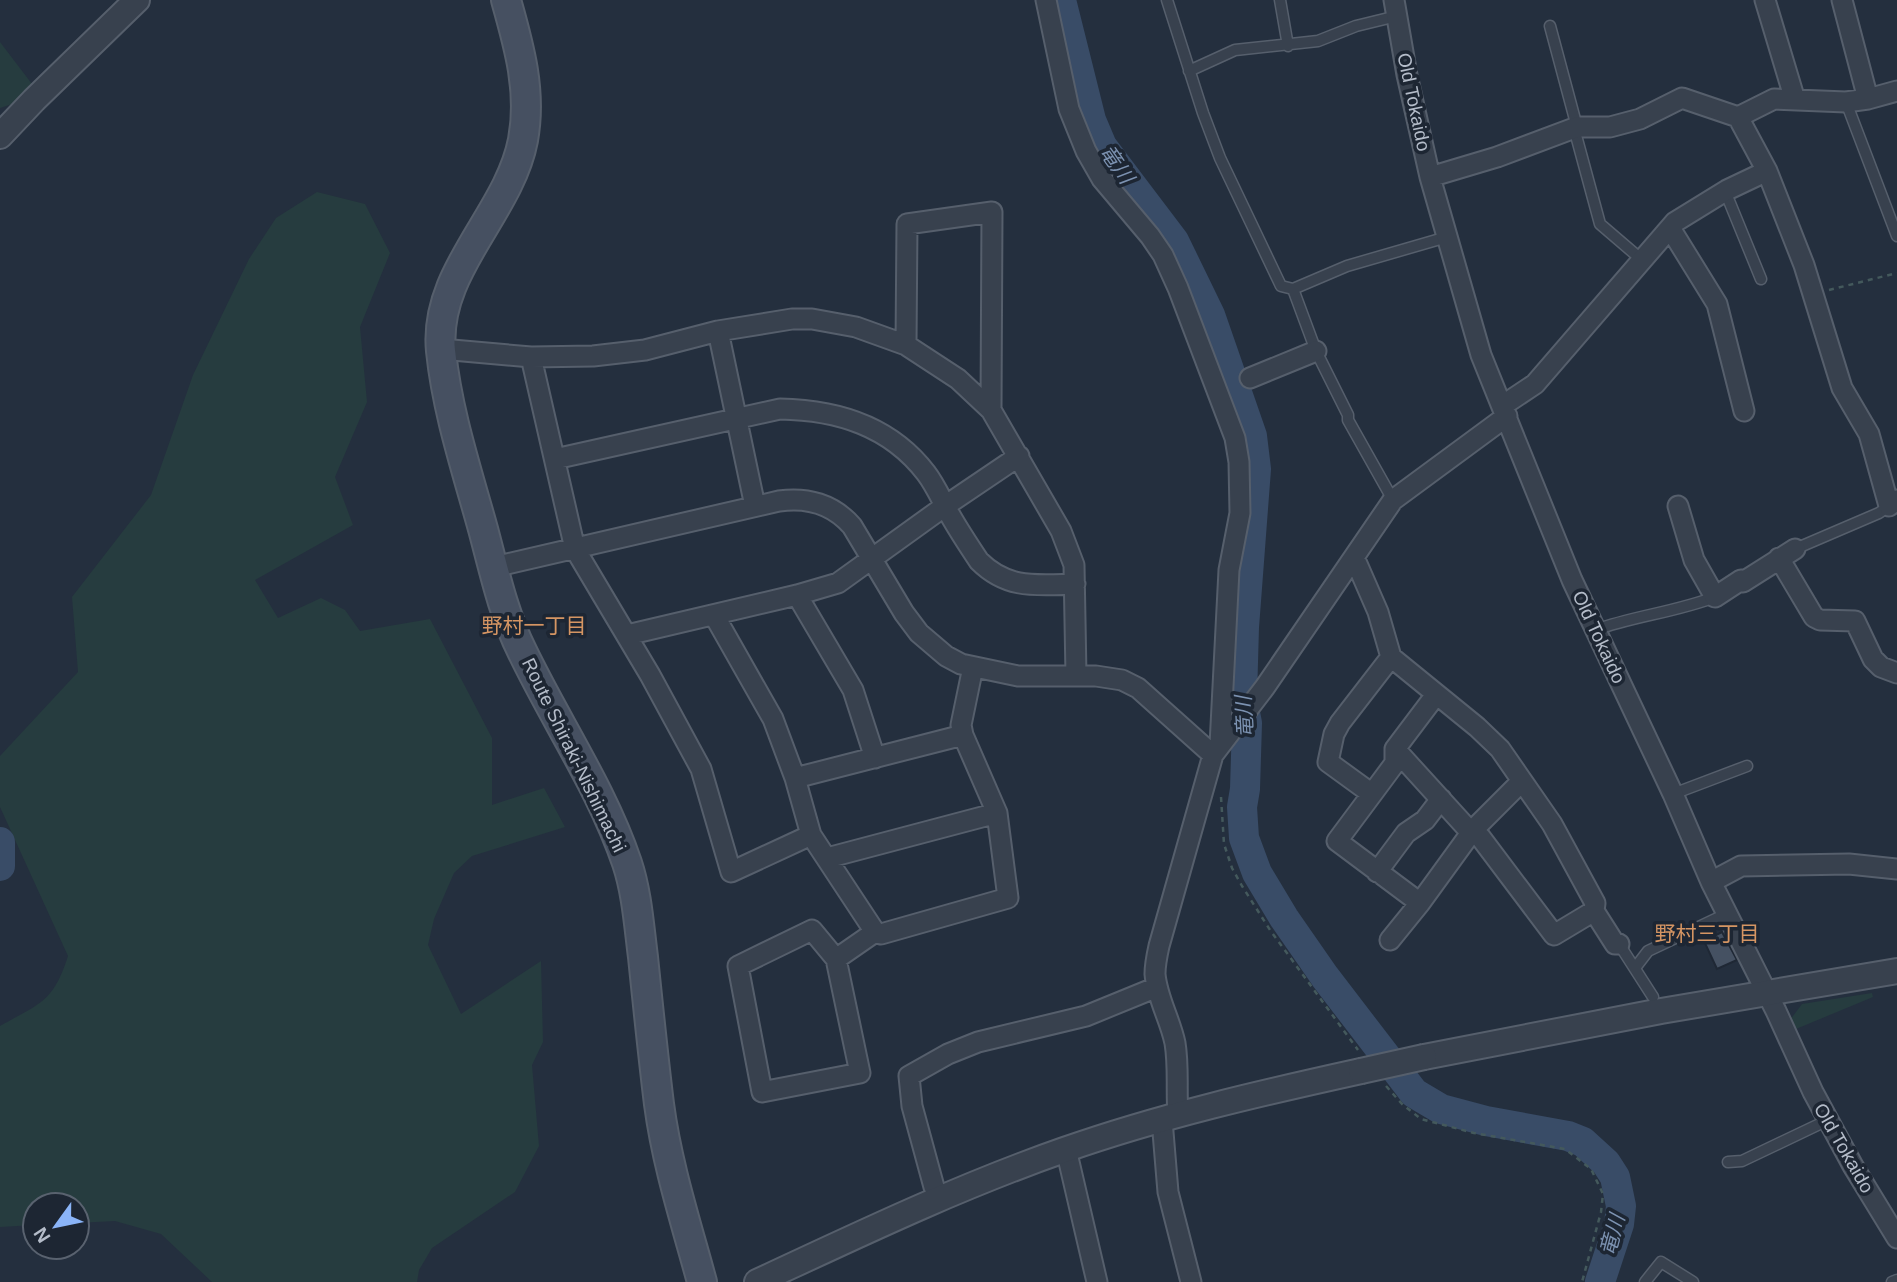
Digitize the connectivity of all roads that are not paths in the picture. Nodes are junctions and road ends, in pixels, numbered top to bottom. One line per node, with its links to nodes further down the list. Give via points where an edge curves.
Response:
1 (137, 0): 18 (street)
2 (506, 0): 30 (main road, Route Shiraki-Nishimachi, via 522,60 523,142 503,193 447,300)
3 (1046, 0): 62 (street, via 1069,108 1086,151 1102,179 1163,255 1235,438 1240,513 1229,570)
4 (1167, 0): 11 (lane)
5 (1280, 0): 10 (lane)
6 (1765, 0): 14 (street)
7 (1842, 0): 13 (street)
8 (1395, 8): 10 (lane, via 1318,41); 20 (street, Old Tokaido)
9 (1550, 26): 17 (lane)
10 (1288, 46): 11 (lane, via 1235,50)
11 (1189, 71): 27 (lane, via 1220,158 1255,234 1281,286)
12 (1897, 91): 13 (street)
13 (1868, 99): 15 (street)
14 (1795, 100): 15 (street); 16 (street, via 1773,99)
15 (1846, 102): 23 (lane)
16 (1738, 117): 17 (street, via 1682,98 1630,122); 19 (street)
17 (1575, 127): 20 (street, via 1497,158); 25 (lane, via 1600,224)
18 (0, 136)
19 (1767, 171): 21 (street); 41 (street, via 1814,294 1843,388 1869,434)
20 (1430, 177): 24 (street, Old Tokaido)
21 (1726, 191): 22 (street); 26 (lane)
22 (1670, 228): 25 (street); 36 (street, via 1717,304)
23 (1897, 236)
24 (1447, 237): 27 (lane, via 1347,266); 35 (street, Old Tokaido, via 1481,355)
25 (1642, 260): 35 (street, via 1535,384)
26 (1761, 279)
27 (1293, 289): 31 (lane)
28 (718, 331): 29 (street, via 811,319 856,327); 32 (street, via 645,350); 37 (street)
29 (906, 345): 34 (street, via 958,379); 34 (street, via 906,223 992,212)
30 (441, 349): 32 (street); 49 (main road, Route Shiraki-Nishimachi)
31 (1315, 351): 33 (street); 40 (lane)
32 (531, 357): 39 (street)
33 (1251, 378)
34 (991, 410): 38 (street)
35 (1505, 411): 40 (street); 54 (street, Old Tokaido)
36 (1744, 411)
37 (737, 418): 39 (street); 42 (street); 43 (street, via 806,409 872,427 914,459)
38 (1019, 456): 43 (street); 50 (street, via 1061,531 1074,565)
39 (555, 459): 45 (street)
40 (1393, 500): 47 (street)
41 (1893, 503): 46 (lane)
42 (755, 506): 45 (street); 48 (street, via 799,499 831,507 852,526)
43 (945, 506): 48 (street); 50 (street, via 979,561 1000,578 1030,585)
44 (1678, 506): 52 (street, via 1694,560)
45 (575, 549): 49 (street); 55 (street)
46 (1787, 553): 52 (street); 58 (street, via 1814,617 1855,621 1873,659)
47 (1354, 557): 56 (street); 62 (street)
48 (872, 558): 51 (street, via 838,583); 57 (street, via 919,633 946,656)
49 (494, 567): 97 (main road, Route Shiraki-Nishimachi, via 520,648 608,817 628,866 639,917 660,1108)
50 (1075, 584): 59 (street)
51 (797, 595): 53 (street); 64 (street, via 853,690)
52 (1715, 597): 54 (lane)
53 (715, 615): 55 (street); 66 (street, via 773,719)
54 (1595, 630): 69 (street, Old Tokaido)
55 (627, 635): 73 (street, via 701,769 731,872)
56 (1391, 657): 60 (street); 68 (street, via 1340,723 1328,762)
57 (973, 667): 59 (street, via 1018,677); 61 (street)
58 (1897, 673)
59 (1076, 676): 62 (street, via 1122,680)
60 (1435, 696): 63 (street); 67 (street, via 1500,749)
61 (963, 734): 64 (street); 71 (street)
62 (1221, 744): 87 (street, via 1159,946)
63 (1395, 749): 68 (street, via 1395,763); 70 (street)
64 (875, 758): 66 (street)
65 (1747, 766): 69 (lane)
66 (794, 778): 73 (street)
67 (1521, 782): 72 (street); 79 (street, via 1552,824 1595,903)
68 (1372, 794): 76 (street, via 1337,841)
69 (1673, 794): 77 (street, Old Tokaido)
70 (1441, 799): 72 (street); 76 (street, via 1425,820 1406,833)
71 (997, 813): 74 (street); 81 (street, via 1007,898)
72 (1473, 830): 78 (street); 79 (street, via 1555,935)
73 (811, 835): 74 (street)
74 (827, 858): 81 (street)
75 (1897, 869): 77 (street, via 1849,864 1741,866)
76 (1377, 872): 78 (street)
77 (1711, 882): 80 (street, Old Tokaido)
78 (1420, 903): 82 (street)
79 (1594, 911): 83 (street)
80 (1726, 914): 85 (lane, via 1648,951); 88 (street, Old Tokaido)
81 (875, 932): 84 (street)
82 (1390, 940)
83 (1619, 944): 85 (lane)
84 (836, 959): 84 (street, via 812,930 738,966 762,1092 860,1073)
85 (1635, 968): 89 (lane)
86 (1897, 971): 88 (street)
87 (1157, 987): 90 (street, via 1178,1063); 94 (street, via 1086,1016 965,1046 909,1076 912,1106)
88 (1767, 993): 90 (street, bridge, via 1367,1068); 91 (street, Old Tokaido)
89 (1653, 997)
90 (1170, 1117): 92 (street); 100 (street, via 1168,1192)
91 (1828, 1121): 93 (lane, via 1742,1161); 95 (street, Old Tokaido)
92 (1066, 1149): 98 (street, via 908,1212); 99 (street)
93 (1728, 1162)
94 (934, 1187)
95 (1897, 1238)
96 (1897, 1280): 103 (lane)
97 (702, 1282)
98 (757, 1282)
99 (1097, 1282)
100 (1191, 1282)
101 (1644, 1282): 102 (lane, via 1661,1262)
102 (1693, 1282)
103 (1892, 1282)

